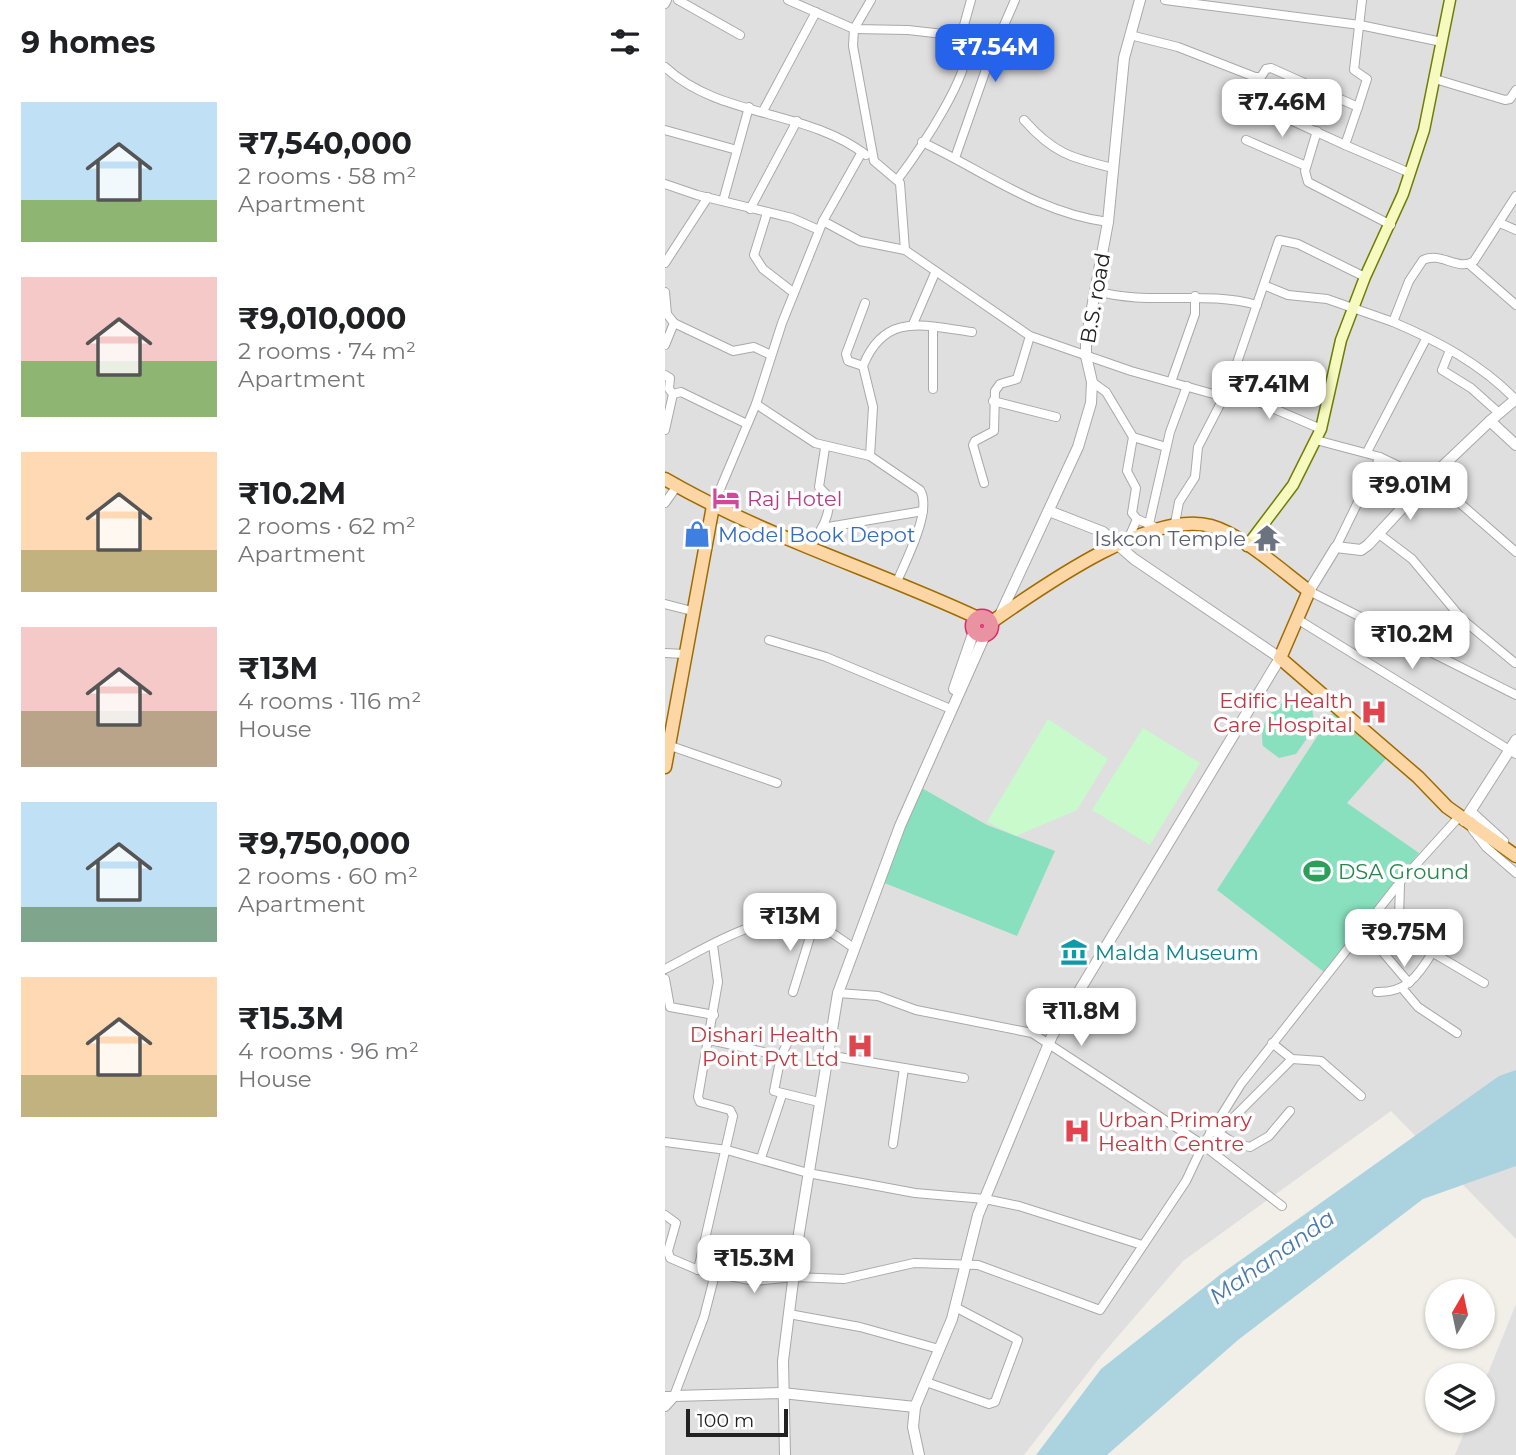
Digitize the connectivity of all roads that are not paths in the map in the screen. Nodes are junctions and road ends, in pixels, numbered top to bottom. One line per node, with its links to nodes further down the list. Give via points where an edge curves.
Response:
1 (678, 0): 13 (street)
2 (788, 0): 10 (street)
3 (871, 0): 12 (street)
4 (971, 0): 15 (street)
5 (1015, 0): 33 (street)
6 (1140, 0): 14 (street, B.S. road)
7 (1165, 0): 11 (street)
8 (1362, 0): 11 (street)
9 (1450, 0): 16 (main road)
10 (816, 12): 12 (street); 23 (street)
11 (1360, 24): 16 (street); 22 (street, via 1354,69 1367,79)
12 (854, 29): 15 (street); 34 (street, via 853,46)
13 (740, 35)
14 (1130, 35): 22 (street, via 1178,47 1255,78 1271,68); 36 (street, B.S. road)
15 (961, 36): 29 (street, via 968,49 958,81)
16 (1442, 42): 18 (main road)
17 (665, 67): 21 (street, via 697,91)
18 (1435, 79): 19 (street, via 1506,100); 37 (main road)
19 (1516, 90)
20 (1248, 101): 27 (street)
21 (749, 107): 23 (street); 31 (street)
22 (1358, 107): 30 (street)
23 (763, 111): 25 (street)
24 (1024, 120): 36 (street, via 1063,154)
25 (797, 121): 32 (street); 43 (street)
26 (665, 130): 31 (street)
27 (1317, 131): 30 (street); 35 (street)
28 (1245, 139): 35 (street)
29 (922, 142): 33 (street); 38 (street)
30 (1345, 145): 37 (street)
31 (737, 150): 42 (street)
32 (862, 152): 34 (street); 48 (street)
33 (955, 158): 45 (street, via 997,184 1061,213)
34 (874, 161): 38 (street)
35 (1307, 166): 47 (street, via 1308,182)
36 (1113, 168): 45 (street, B.S. road)
37 (1410, 173): 47 (main road)
38 (898, 179): 50 (street)
39 (665, 184): 40 (street)
40 (708, 197): 42 (street); 51 (street)
41 (1516, 197): 46 (street)
42 (723, 201): 43 (street)
43 (751, 209): 44 (street)
44 (767, 213): 48 (street); 58 (street, via 755,248 756,261)
45 (1108, 222): 56 (street, B.S. road)
46 (1500, 223): 49 (street); 52 (street)
47 (1391, 225): 54 (main road)
48 (821, 226): 50 (street, via 860,241); 58 (street)
49 (1516, 230)
50 (905, 250): 53 (street)
51 (665, 263)
52 (1469, 264): 61 (street); 65 (street, via 1437,257 1423,260 1409,281)
53 (935, 273): 66 (street); 69 (street)
54 (1365, 277): 55 (street, via 1298,244 1279,240); 63 (main road)
55 (1266, 286): 62 (street); 63 (street, via 1288,295 1327,299)
56 (1096, 291): 59 (street, via 1133,298); 74 (street, B.S. road)
57 (665, 292): 64 (street, via 667,314)
58 (793, 293): 73 (street)
59 (1195, 296): 62 (street); 77 (street, via 1195,314)
60 (865, 303): 75 (street, via 846,354 848,361)
61 (1516, 305)
62 (1257, 306): 81 (street)
63 (1352, 310): 65 (street); 91 (main road)
64 (674, 323): 71 (street); 73 (street, via 733,351 754,346)
65 (1393, 323): 70 (street)
66 (912, 324): 67 (street); 75 (street, via 899,326 881,338)
67 (933, 327): 68 (street); 80 (street)
68 (972, 331)
69 (1030, 336): 74 (street); 84 (street, via 1021,373 996,387)
70 (1426, 339): 72 (street); 96 (street)
71 (665, 345)
72 (1450, 350): 83 (street, via 1486,371); 86 (street, via 1441,366 1444,372)
73 (771, 355): 85 (street)
74 (1086, 356): 77 (street); 78 (street, B.S. road)
75 (863, 366): 97 (street, via 873,407)
76 (665, 374): 82 (street)
77 (1171, 382): 79 (street)
78 (1092, 383): 92 (street, via 1105,392); 106 (street, B.S. road, via 1078,447)
79 (1187, 386): 81 (street); 94 (street)
80 (933, 389)
81 (1226, 393): 91 (street); 108 (street, via 1198,447 1195,477 1179,502)
82 (673, 394): 89 (street, via 688,393); 90 (street)
83 (1516, 399): 86 (street)
84 (993, 401): 87 (street); 101 (street, via 994,431 973,446)
85 (756, 404): 89 (street); 95 (street)
86 (1499, 413): 88 (street)
87 (1056, 417)
88 (1490, 421): 93 (street); 100 (street)
89 (747, 425): 104 (street)
90 (665, 430)
91 (1318, 435): 96 (street); 113 (main road, via 1293,485)
92 (1133, 437): 94 (street); 107 (street, via 1127,471 1136,488 1132,513)
93 (1516, 445)
94 (1166, 447): 109 (street)
95 (825, 448): 97 (street); 110 (street, via 819,487 830,499)
96 (1367, 452): 98 (street)
97 (870, 456): 105 (street, via 920,489)
98 (1380, 457): 100 (street); 114 (street)
99 (665, 479): 102 (main road)
100 (1429, 479): 111 (street); 116 (street)
101 (984, 483)
102 (677, 486): 103 (street); 104 (main road)
103 (665, 503)
104 (713, 506): 115 (main road); 120 (main road)
105 (923, 511): 110 (street); 117 (street)
106 (1049, 511): 112 (street, via 1103,532); 122 (street, B.S. road)
107 (1137, 519): 109 (street); 112 (street)
108 (1175, 523): 109 (main road); 113 (main road, via 1210,526)
109 (1152, 527): 112 (main road)
110 (822, 528): 115 (street)
111 (1379, 534): 114 (street, via 1361,550); 127 (street, via 1412,559 1462,619)
112 (1122, 545): 122 (main road, via 1087,561); 126 (street)
113 (1247, 547): 118 (main road)
114 (1336, 547): 118 (street)
115 (809, 549): 117 (main road)
116 (1516, 552)
117 (896, 584): 122 (main road)
118 (1309, 591): 121 (main road); 128 (street)
119 (665, 604): 120 (street)
120 (692, 611): 125 (main road)
121 (1297, 619): 126 (main road); 131 (street)
122 (986, 624): 129 (street); 142 (street)
123 (769, 640): 129 (street, via 827,657)
124 (665, 653): 125 (street)
125 (685, 654): 130 (main road)
126 (1280, 658): 134 (main road); 155 (street, via 1159,853)
127 (1515, 663)
128 (1516, 695)
129 (946, 708): 142 (street, via 875,873)
130 (667, 744): 132 (main road); 133 (street)
131 (1514, 748): 134 (street)
132 (665, 766)
133 (777, 783)
134 (1465, 818): 135 (street); 136 (main road); 137 (street, via 1486,847); 138 (street)
135 (1516, 850)
136 (1516, 856)
137 (1516, 873)
138 (1401, 881): 139 (street); 156 (street)
139 (1399, 919): 143 (street, via 1413,941); 147 (street, via 1381,950)
140 (814, 924): 141 (street, via 769,922); 142 (street); 148 (street)
141 (713, 945): 144 (street); 151 (street, via 718,982)
142 (851, 951): 150 (street)
143 (1432, 953): 146 (street); 147 (street)
144 (665, 969)
145 (665, 979): 151 (street, via 670,1007)
146 (1484, 982)
147 (1406, 986): 149 (street); 152 (street, via 1418,1007)
148 (793, 992)
149 (1377, 992)
150 (838, 993): 153 (street); 155 (street, via 878,996 916,1010 1017,1029)
151 (714, 1015): 154 (street)
152 (1457, 1033)
153 (830, 1038): 157 (street); 158 (street, via 790,1038)
154 (710, 1040): 158 (street); 170 (street, via 698,1097 700,1102 733,1113)
155 (1049, 1044): 169 (street); 173 (street)
156 (1272, 1044): 159 (street); 166 (street)
157 (827, 1055): 160 (street); 164 (street)
158 (781, 1056): 162 (street, via 773,1088)
159 (1291, 1059): 163 (street, via 1321,1061); 166 (street)
160 (904, 1068): 161 (street); 168 (street)
161 (964, 1078)
162 (782, 1095): 164 (street); 171 (street)
163 (1360, 1096)
164 (819, 1102): 172 (street)
165 (1290, 1111): 166 (street, via 1269,1136 1250,1147)
166 (1213, 1132): 169 (street)
167 (665, 1142): 170 (street)
168 (893, 1144)
169 (1203, 1144): 174 (street); 176 (street, via 1186,1181)
170 (727, 1150): 171 (street); 178 (street)
171 (761, 1158): 172 (street)
172 (808, 1172): 173 (street, via 915,1194); 180 (street)
173 (985, 1199): 176 (street, via 1058,1216); 177 (street)
174 (1282, 1206)
175 (665, 1215): 178 (street, via 676,1223 670,1258)
176 (1142, 1245): 177 (street, via 1100,1310 993,1268)
177 (966, 1264): 180 (street, via 893,1266 844,1279); 181 (street)
178 (698, 1270): 179 (street)
179 (715, 1274): 180 (street, via 755,1281); 188 (street, via 704,1317)
180 (794, 1277): 182 (street)
181 (955, 1307): 183 (street); 185 (street, via 1018,1340 995,1402 989,1404)
182 (789, 1314): 183 (street, via 903,1337); 184 (street)
183 (939, 1349): 185 (street)
184 (783, 1374): 186 (street); 187 (street)
185 (926, 1382): 190 (street)
186 (765, 1393): 187 (street); 188 (street)
187 (782, 1393): 190 (street); 191 (street)
188 (670, 1396): 189 (street)
189 (665, 1406)
190 (915, 1406): 192 (street, via 913,1427)
191 (785, 1455)
192 (919, 1455)

